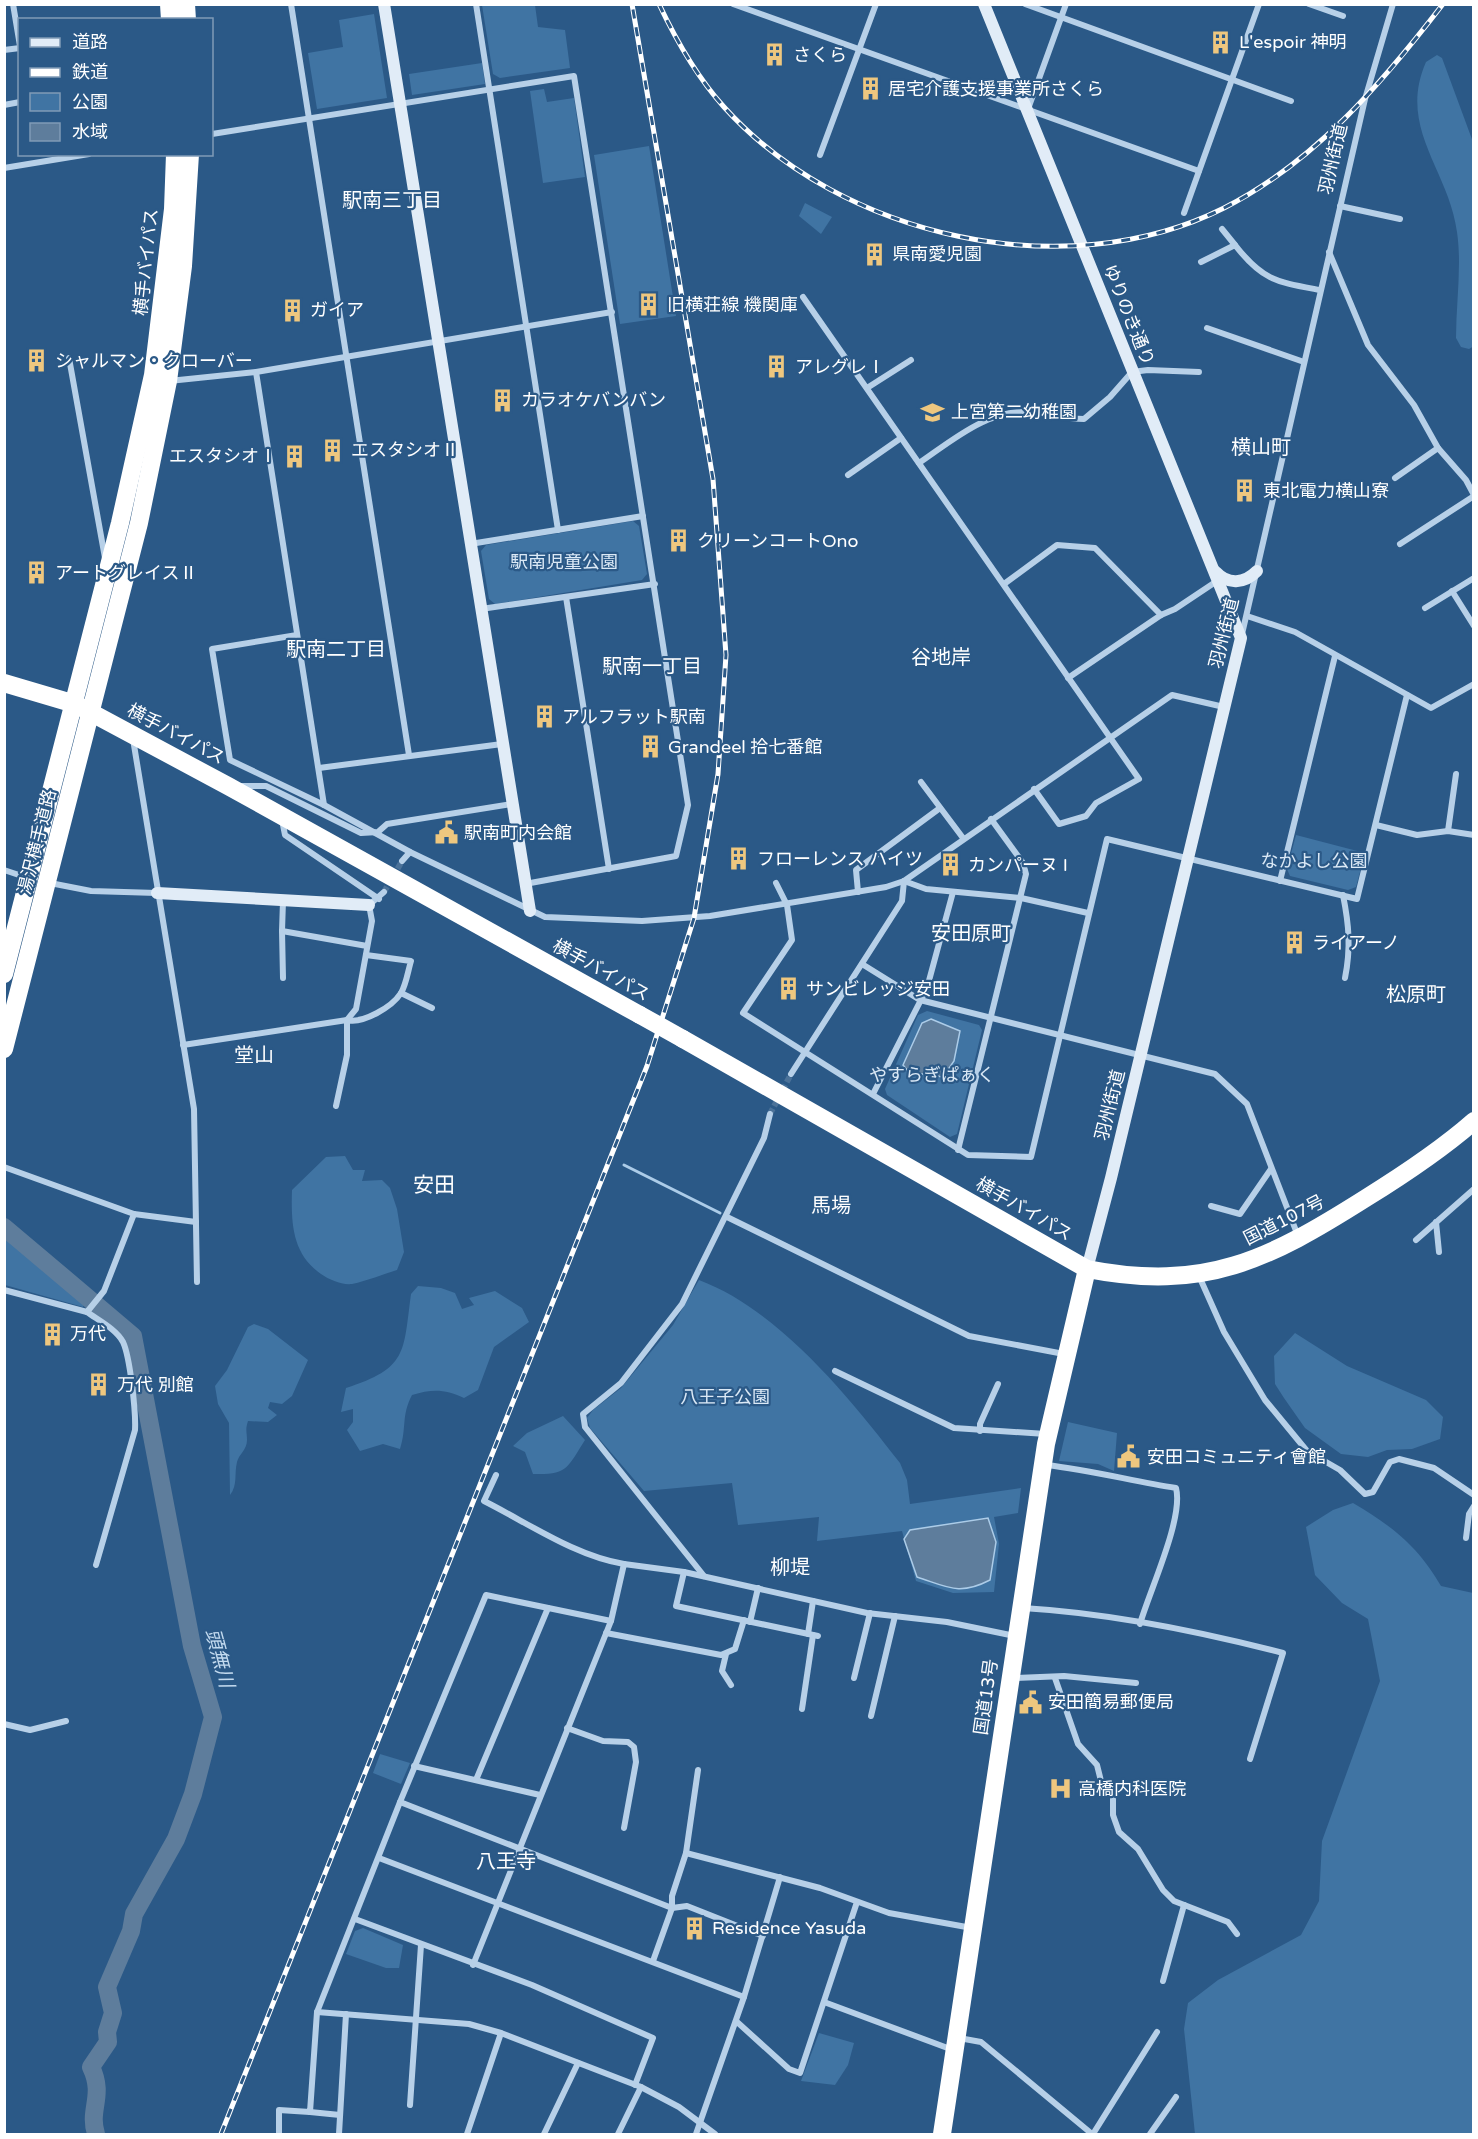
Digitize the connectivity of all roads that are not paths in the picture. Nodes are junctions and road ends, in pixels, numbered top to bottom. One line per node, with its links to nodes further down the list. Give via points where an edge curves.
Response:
1 (13, 4): 15 (street)
2 (291, 4): 22 (street)
3 (384, 4): 20 (street)
4 (477, 4): 18 (street)
5 (733, 4): 16 (street)
6 (876, 4): 16 (street)
7 (984, 4): 21 (street, ゆりのき通り)
8 (1025, 4): 14 (street)
9 (1066, 4): 14 (street)
10 (1259, 4): 17 (street)
11 (1309, 4): 13 (street)
12 (1393, 4): 32 (street, 羽州街道)
13 (1343, 16)
14 (1062, 17): 17 (street); 21 (street)
15 (18, 35)
16 (860, 49): 21 (street); 24 (street)
17 (1231, 81): 19 (street); 31 (street)
18 (490, 89): 20 (street); 41 (street, via 574,76); 42 (street)
19 (1291, 101)
20 (401, 103): 22 (street); 44 (street)
21 (1028, 109): 31 (street); 50 (street, ゆりのき通り)
22 (309, 119): 23 (street); 45 (street)
23 (213, 134)
24 (820, 155)
25 (35, 156): 29 (street)
26 (77, 156): 29 (street)
27 (175, 156): 64 (highway, 横手バイパス, via 171,232 153,375)
28 (190, 156): 52 (highway, 横手バイパス, via 183,266)
29 (37, 163): 30 (street)
30 (4, 168)
31 (1199, 171): 33 (street)
32 (1340, 206): 34 (street); 37 (street, 羽州街道)
33 (1184, 213)
34 (1400, 219)
35 (1222, 229): 36 (street)
36 (1235, 245): 38 (street); 39 (street, via 1264,276)
37 (1329, 252): 39 (street, 羽州街道); 55 (street, via 1368,345 1414,405)
38 (1200, 262)
39 (1320, 290): 48 (street, 羽州街道)
40 (803, 297): 53 (street)
41 (612, 312): 42 (street); 60 (street)
42 (527, 326): 44 (street); 61 (street)
43 (1206, 328): 48 (street)
44 (438, 341): 45 (street); 62 (street)
45 (347, 356): 49 (street); 90 (street)
46 (69, 358): 64 (street)
47 (911, 360): 53 (street)
48 (1304, 362): 65 (street, 羽州街道)
49 (256, 372): 52 (street); 77 (street)
50 (1132, 372): 51 (street); 56 (street, via 1084,419 1032,412 990,419); 66 (street, ゆりのき通り)
51 (1198, 372)
52 (168, 381): 86 (highway, 横手バイパス, via 139,523)
53 (867, 388): 54 (street)
54 (902, 438): 56 (street); 57 (street)
55 (1438, 448): 58 (street); 59 (street, via 1466,480)
56 (919, 463): 69 (street)
57 (849, 474)
58 (1395, 478)
59 (1473, 495): 63 (street)
60 (644, 516): 61 (street); 68 (street)
61 (558, 530): 62 (street)
62 (470, 544): 73 (street)
63 (1400, 544)
64 (108, 571): 84 (highway, 横手バイパス)
65 (1257, 571): 66 (street, via 1246,580 1232,582); 75 (street, 羽州街道)
66 (1215, 575): 74 (street, via 1175,609); 78 (street, ゆりのき通り)
67 (1473, 578): 70 (street)
68 (655, 584): 71 (street); 109 (street, via 688,806 676,856)
69 (1004, 584): 74 (street, via 1057,545 1095,548); 80 (street)
70 (1452, 591): 72 (street); 76 (street)
71 (566, 597): 73 (street); 109 (street)
72 (1425, 608)
73 (480, 609): 89 (street)
74 (1161, 615): 80 (street)
75 (1247, 616): 78 (street, 羽州街道); 79 (street, via 1295,632)
76 (1473, 626)
77 (297, 635): 91 (street); 97 (street, via 212,649 230,760)
78 (1241, 638): 85 (street, 羽州街道)
79 (1335, 656): 83 (street); 113 (street)
80 (1068, 678): 88 (street)
81 (4, 683): 84 (highway)
82 (1473, 684): 83 (street, via 1431,708)
83 (1407, 695): 101 (street)
84 (75, 704): 86 (highway, 横手バイパス); 111 (highway, 湯沢横手道路)
85 (1224, 707): 88 (street, via 1172,695); 107 (street, 羽州街道)
86 (92, 714): 87 (highway, 横手バイパス); 114 (highway, 湯沢横手道路)
87 (133, 735): 94 (highway, 横手バイパス); 120 (street)
88 (1109, 736): 95 (street); 95 (street, via 1139,779 1096,803 1086,816 1059,824)
89 (502, 744): 90 (street); 96 (street)
90 (409, 755): 91 (street)
91 (318, 768): 97 (street)
92 (1456, 774): 102 (street)
93 (921, 782): 98 (street)
94 (228, 786): 99 (highway, 横手バイパス); 103 (street, via 266,786 361,833)
95 (1034, 789): 100 (street)
96 (512, 804): 103 (street, via 387,824); 116 (street)
97 (324, 805): 103 (street)
98 (940, 808): 105 (street); 118 (street, via 856,870)
99 (282, 816): 124 (street, via 285,835); 162 (highway, 横手バイパス, bridge)
100 (991, 819): 105 (street); 122 (street, via 1023,863 1026,874)
101 (1376, 825): 102 (street, via 1417,835); 121 (street, via 1357,899)
102 (1448, 831): 104 (street)
103 (378, 832): 106 (street)
104 (1473, 835)
105 (963, 838): 112 (street)
106 (410, 852): 108 (street); 126 (street)
107 (1188, 860): 113 (street); 127 (street, via 1107,839); 144 (street, 羽州街道)
108 (402, 861)
109 (609, 868): 116 (street)
110 (4, 870): 111 (street)
111 (28, 878): 132 (highway, 湯沢横手道路)
112 (904, 881): 118 (street); 119 (street, via 926,890); 131 (street, via 902,901)
113 (1280, 881): 121 (street)
114 (49, 883): 120 (street, via 91,891); 142 (highway, 湯沢横手道路)
115 (776, 883): 125 (street)
116 (525, 884): 126 (street)
117 (384, 892): 124 (street)
118 (858, 892): 125 (street)
119 (953, 892): 122 (street); 136 (street, via 927,988)
120 (157, 893): 123 (street); 141 (street)
121 (1343, 895): 134 (street, via 1350,929)
122 (1021, 898): 127 (street); 138 (street)
123 (284, 900): 124 (street); 128 (street)
124 (374, 902): 129 (street)
125 (787, 905): 126 (street, via 642,921 560,920); 143 (street, via 792,940 743,1013)
126 (530, 912)
127 (1088, 913): 140 (street)
128 (282, 931): 129 (street); 133 (street)
129 (367, 946): 130 (street)
130 (366, 955): 135 (street, via 411,962); 139 (street, via 356,1009)
131 (862, 964): 136 (street); 143 (street)
132 (5, 973)
133 (283, 978)
134 (1345, 978)
135 (401, 993): 137 (street); 139 (street, via 384,1009 354,1022)
136 (920, 1000): 138 (street); 146 (street)
137 (432, 1008)
138 (991, 1019): 140 (street); 150 (street)
139 (347, 1020): 141 (street); 147 (street, via 347,1055)
140 (1058, 1037): 144 (street); 150 (street, via 1031,1157 968,1155)
141 (183, 1045): 157 (street, via 196,1132)
142 (4, 1049)
143 (806, 1050): 145 (street); 146 (street)
144 (1141, 1056): 152 (street, via 1215,1074 1247,1104); 162 (street, 羽州街道)
145 (791, 1074)
146 (873, 1094): 150 (street)
147 (336, 1106)
148 (770, 1114): 156 (street, via 764,1138)
149 (1473, 1121): 159 (highway, 国道107号, via 1405,1173)
150 (958, 1150)
151 (4, 1167): 155 (street)
152 (1271, 1169): 154 (street, via 1240,1214); 159 (street)
153 (1473, 1189): 158 (street)
154 (1211, 1206)
155 (134, 1214): 157 (street); 166 (street, via 104,1291)
156 (727, 1217): 167 (street, via 969,1336); 180 (street, via 682,1304 621,1383 583,1414 585,1427)
157 (196, 1222): 164 (street)
158 (1436, 1222): 160 (street); 161 (street)
159 (1299, 1240): 163 (highway, 国道107号, via 1258,1259)
160 (1416, 1240)
161 (1439, 1252)
162 (1087, 1269): 163 (highway, 国道107号, via 1118,1275); 167 (highway, 国道13号)
163 (1198, 1275): 174 (street, via 1224,1332 1265,1400 1307,1450 1340,1470 1365,1494 1373,1492 1390,1462 1399,1459 1434,1468)
164 (197, 1282)
165 (4, 1290): 166 (street)
166 (89, 1310): 178 (street, via 123,1342 136,1411 135,1430)
167 (1067, 1354): 171 (highway, 国道13号)
168 (835, 1371): 170 (street, via 954,1428)
169 (998, 1384): 170 (street)
170 (980, 1431): 171 (street)
171 (1048, 1435): 172 (highway, 国道13号)
172 (1042, 1465): 184 (highway, 国道13号); 189 (street, via 1097,1471 1115,1478 1176,1488 1170,1535)
173 (496, 1475): 177 (street, via 484,1501 568,1544)
174 (1473, 1496)
175 (1473, 1506): 176 (street)
176 (1466, 1538)
177 (624, 1564): 179 (street); 187 (street)
178 (96, 1565)
179 (684, 1572): 180 (street); 188 (street, via 676,1606)
180 (705, 1576): 181 (street)
181 (758, 1588): 182 (street); 188 (street)
182 (813, 1601): 185 (street); 191 (street)
183 (548, 1608): 187 (street); 205 (street, via 486,1594); 207 (street)
184 (1021, 1608): 189 (street); 192 (highway, 国道13号)
185 (870, 1613): 186 (street); 194 (street)
186 (895, 1616): 192 (street); 200 (street)
187 (611, 1621): 190 (street)
188 (747, 1621): 191 (street); 193 (street, via 735,1648)
189 (1140, 1624): 204 (street, via 1283,1653)
190 (606, 1633): 193 (street); 203 (street)
191 (813, 1635): 199 (street)
192 (1016, 1636): 195 (highway, 国道13号)
193 (726, 1654): 198 (street, via 722,1671)
194 (854, 1678)
195 (1010, 1678): 196 (street); 220 (highway, 国道13号)
196 (1055, 1678): 197 (street); 217 (street, via 1078,1744 1097,1765 1101,1781 1113,1797 1113,1815 1119,1832 1138,1849 1163,1890)
197 (1136, 1683)
198 (731, 1685)
199 (802, 1709)
200 (871, 1716)
201 (66, 1721): 202 (street, via 30,1730)
202 (4, 1724)
203 (567, 1728): 208 (street); 210 (street, via 603,1741 628,1742 634,1747 636,1762)
204 (1250, 1759)
205 (414, 1766): 207 (street); 209 (street)
206 (698, 1770): 212 (street)
207 (476, 1780): 208 (street)
208 (540, 1795): 211 (street)
209 (400, 1802): 211 (street); 213 (street)
210 (624, 1828)
211 (519, 1849): 216 (street); 218 (street)
212 (686, 1853): 214 (street); 218 (street)
213 (379, 1858): 216 (street); 219 (street)
214 (780, 1877): 215 (street); 222 (street)
215 (857, 1902): 220 (street, via 889,1914); 228 (street)
216 (497, 1903): 224 (street); 225 (street)
217 (1184, 1905): 221 (street, via 1228,1922); 226 (street)
218 (672, 1908): 222 (street, via 687,1906); 224 (street)
219 (355, 1919): 223 (street); 229 (street)
220 (975, 1929): 235 (highway, 国道13号)
221 (1237, 1934)
222 (763, 1936): 227 (street)
223 (421, 1945): 225 (street); 231 (street)
224 (653, 1961): 227 (street)
225 (473, 1965): 237 (street, via 532,1985 653,2038)
226 (1163, 1981)
227 (744, 1997): 232 (street)
228 (824, 2002): 232 (street, via 800,2073 789,2069); 235 (street)
229 (317, 2012): 230 (street); 240 (street)
230 (346, 2014): 231 (street); 241 (street)
231 (417, 2018): 234 (street, via 469,2024); 239 (street)
232 (736, 2021): 242 (street)
233 (1157, 2032): 251 (street)
234 (501, 2033): 236 (street); 245 (street)
235 (957, 2044): 250 (highway, 国道13号); 251 (street, via 981,2042)
236 (578, 2063): 237 (street); 246 (street)
237 (638, 2086): 242 (street); 247 (street)
238 (1176, 2097): 252 (street)
239 (410, 2105)
240 (310, 2112): 241 (street); 243 (street, via 279,2110)
241 (340, 2115): 244 (street)
242 (702, 2122): 248 (street); 249 (street)
243 (279, 2134)
244 (339, 2134)
245 (467, 2134)
246 (544, 2134)
247 (618, 2134)
248 (696, 2134)
249 (715, 2134)
250 (942, 2134)
251 (1092, 2134)
252 (1150, 2134)

